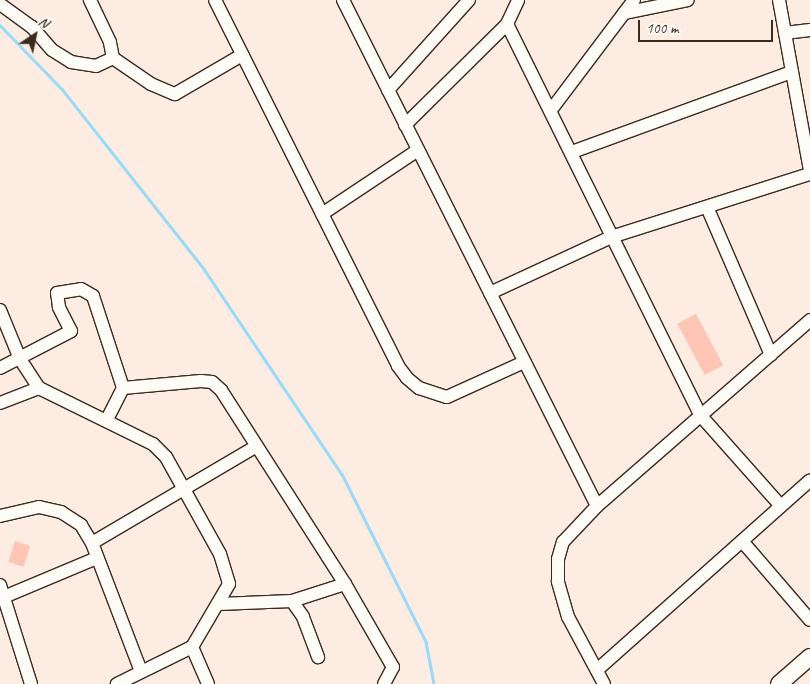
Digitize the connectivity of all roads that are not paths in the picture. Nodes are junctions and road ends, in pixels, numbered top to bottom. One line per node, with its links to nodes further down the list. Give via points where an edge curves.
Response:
1 (90, 0): 15 (street, via 110,42)
2 (215, 0): 14 (street)
3 (343, 0): 17 (street)
4 (469, 0): 17 (street)
5 (518, 0): 11 (street)
6 (634, 0): 10 (street)
7 (683, 0): 10 (street)
8 (779, 0): 13 (street)
9 (0, 4): 15 (street, via 32,27 52,50 71,62 96,66)
10 (624, 13): 18 (street)
11 (507, 24): 18 (street); 20 (street)
12 (810, 30): 13 (street)
13 (785, 33): 16 (street)
14 (242, 54): 15 (street, via 175,94 151,84); 26 (street)
15 (113, 58)
16 (792, 72): 19 (street); 22 (street)
17 (388, 90): 20 (street)
18 (551, 110): 22 (street)
19 (805, 112): 23 (street)
20 (406, 125): 21 (street)
21 (418, 150): 26 (street); 28 (street)
22 (572, 152): 27 (street)
23 (810, 170)
24 (810, 174): 25 (street)
25 (707, 207): 27 (street); 31 (street)
26 (322, 214): 33 (street, via 398,366 419,388 447,397)
27 (611, 237): 28 (street); 38 (street)
28 (490, 293): 33 (street)
29 (0, 310): 32 (street)
30 (810, 320): 31 (street)
31 (771, 355): 38 (street)
32 (20, 359): 34 (street); 35 (street); 36 (street, via 71,331 59,308 57,293 81,289 93,296)
33 (524, 362): 43 (street)
34 (0, 368)
35 (39, 388): 37 (street); 39 (street)
36 (123, 388): 39 (street); 40 (street, via 212,382 221,390)
37 (0, 403)
38 (701, 416): 43 (street); 44 (street)
39 (106, 420): 42 (street, via 152,444 166,457)
40 (255, 447): 42 (street); 49 (street)
41 (810, 480): 44 (street)
42 (185, 489): 47 (street); 52 (street, via 220,554 229,584)
43 (597, 506): 57 (street, via 563,542 558,559 558,581 568,617)
44 (781, 506): 46 (street)
45 (0, 516): 47 (street, via 39,507 61,512 81,525)
46 (742, 541): 53 (street); 57 (street)
47 (92, 543): 48 (street)
48 (97, 558): 50 (street); 58 (street)
49 (345, 584): 51 (street); 62 (street, via 393,667)
50 (2, 591): 59 (street)
51 (292, 601): 52 (street); 55 (street, via 303,617)
52 (219, 604): 54 (street)
53 (810, 620)
54 (192, 647): 58 (street); 61 (street)
55 (318, 657)
56 (810, 657): 64 (main road)
57 (597, 670): 63 (street)
58 (141, 671): 60 (street)
59 (31, 684)
60 (117, 684)
61 (208, 684)
62 (384, 684)
63 (604, 684)
64 (779, 684)

